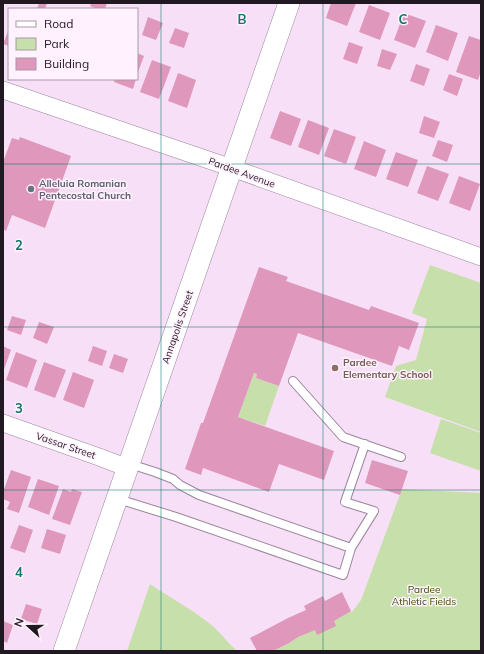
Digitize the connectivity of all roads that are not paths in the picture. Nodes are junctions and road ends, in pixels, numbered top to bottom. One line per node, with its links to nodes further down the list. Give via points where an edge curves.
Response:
1 (289, 3): 3 (street, Annapolis Street)
2 (3, 90): 3 (street, Pardee Avenue)
3 (232, 168): 4 (street, Pardee Avenue); 9 (street, Annapolis Street)
4 (481, 257)
5 (293, 380): 7 (lane, via 343,437)
6 (3, 423): 9 (street, Vassar Street)
7 (365, 444): 8 (lane); 11 (lane, via 345,502 374,512)
8 (401, 457)
9 (128, 466): 10 (street, Annapolis Street); 11 (lane, via 155,472 199,495)
10 (117, 498): 11 (lane, via 343,575); 12 (street, Annapolis Street)
11 (351, 548)
12 (64, 651)

